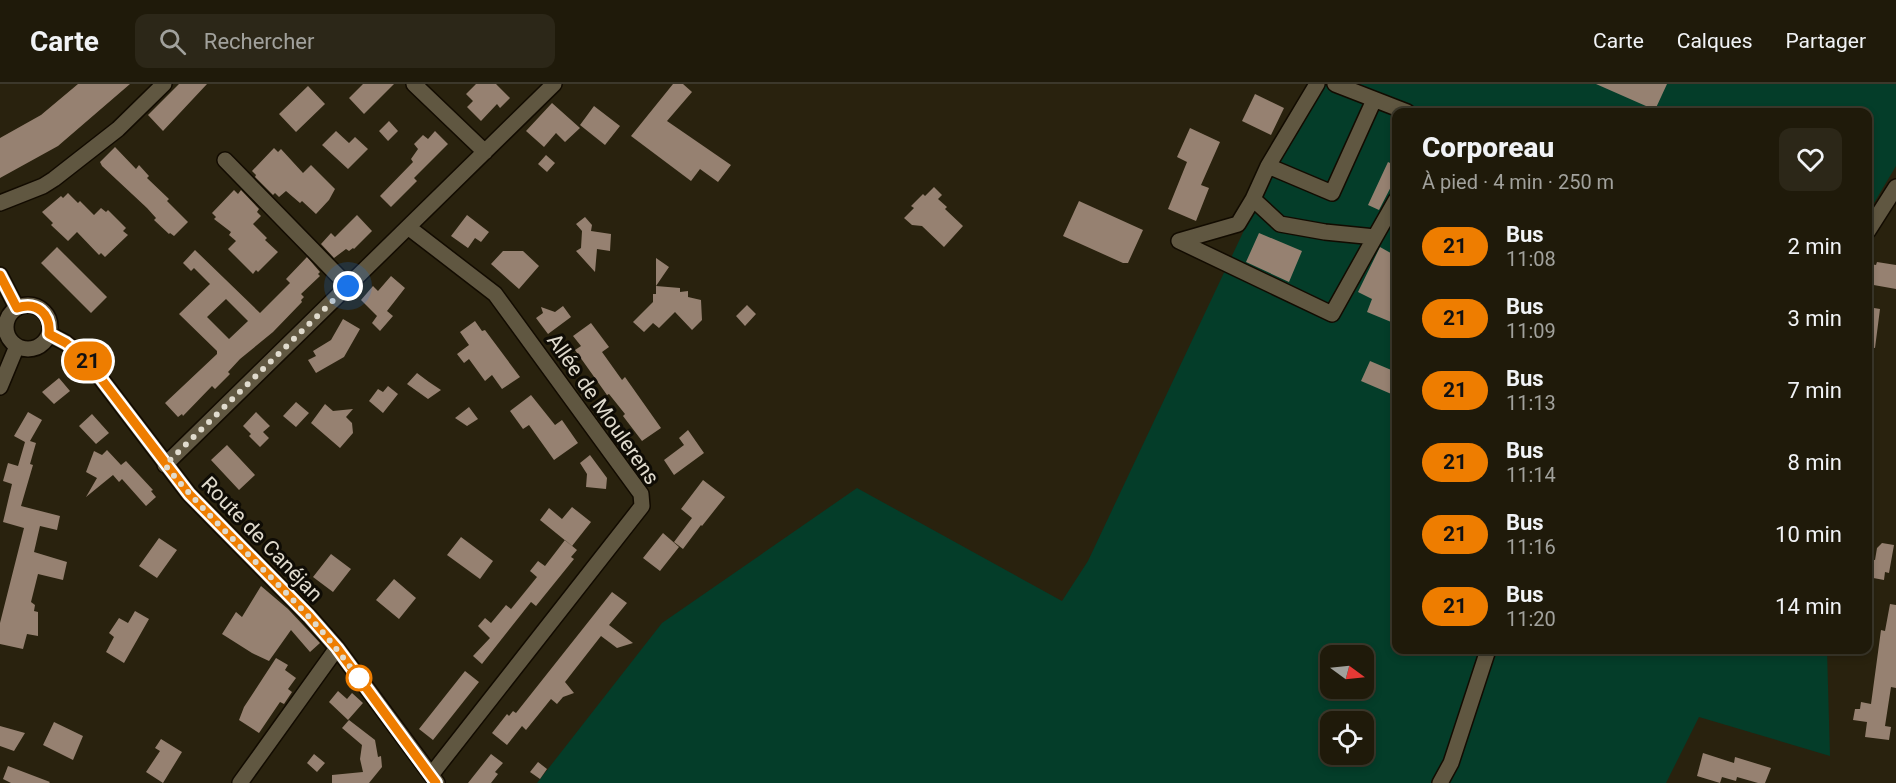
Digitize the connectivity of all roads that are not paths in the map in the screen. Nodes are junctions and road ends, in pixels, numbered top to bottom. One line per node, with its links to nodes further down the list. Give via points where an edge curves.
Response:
1 (164, 84): 13 (street, via 118,129 54,179)
2 (414, 84): 8 (street)
3 (554, 84): 8 (street)
4 (1317, 84): 10 (street)
5 (1335, 84): 6 (street)
6 (1374, 100): 7 (street); 10 (street, via 1332,193)
7 (1396, 108)
8 (485, 152): 16 (street)
9 (225, 160): 19 (street)
10 (1268, 166): 12 (street)
11 (1896, 187): 15 (street)
12 (1253, 199): 17 (street, via 1280,224); 17 (street, via 1238,224 1179,241 1332,314)
13 (0, 203)
14 (1392, 207): 17 (street)
15 (1872, 225)
16 (408, 227): 19 (street); 27 (street, Allée de Moulerens, via 495,294 643,499 642,506)
17 (1375, 237)
18 (0, 275): 20 (street)
19 (348, 286): 24 (street)
20 (17, 308): 21 (street, via 39,308 48,319); 22 (street, via 6,327)
21 (49, 334): 22 (street, via 36,348); 24 (street, Route de Canéjan, via 86,359)
22 (17, 346): 23 (street)
23 (0, 387)
24 (165, 465): 25 (street, Route de Canéjan)
25 (337, 648): 27 (street, Route de Canéjan); 28 (street)
26 (1487, 654): 29 (street, via 1451,763)
27 (434, 779)
28 (240, 783)
29 (1440, 783)

